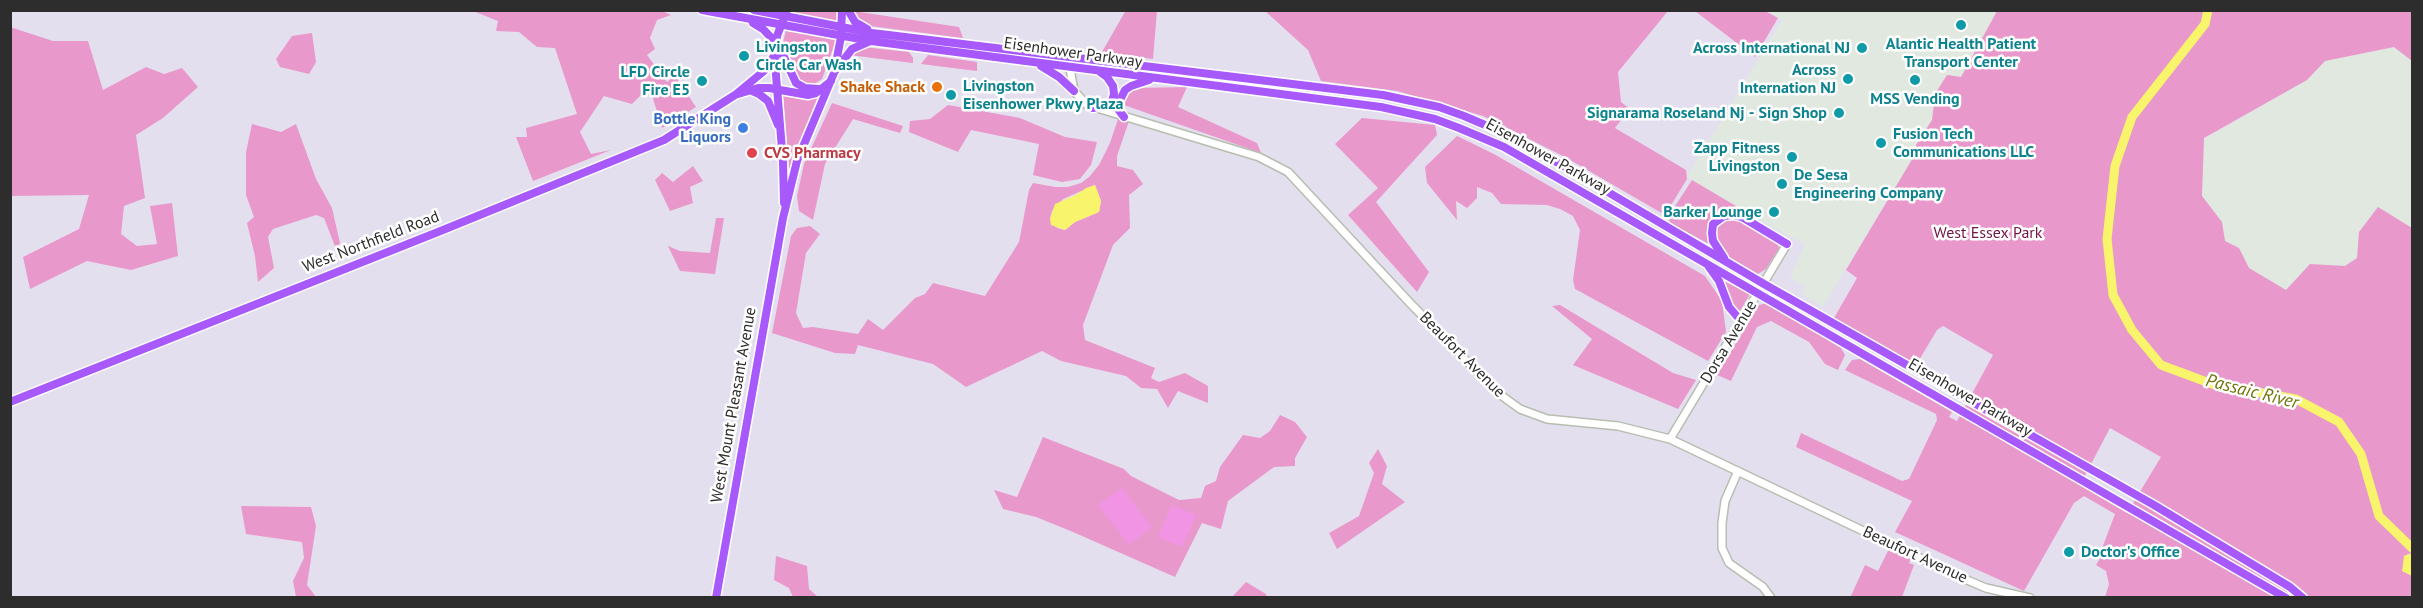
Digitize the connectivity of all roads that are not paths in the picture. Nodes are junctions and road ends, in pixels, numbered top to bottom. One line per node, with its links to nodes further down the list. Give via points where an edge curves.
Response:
1 (702, 10): 6 (main road, Eisenhower Parkway)
2 (754, 10): 5 (main road, Eisenhower Parkway)
3 (842, 10): 7 (main road)
4 (848, 10): 9 (main road)
5 (784, 17): 6 (main road, Eisenhower Parkway); 7 (main road, Eisenhower Parkway); 8 (main road, Eisenhower Parkway); 10 (main road, West Mount Pleasant Avenue)
6 (744, 19): 10 (main road, via 763,29)
7 (842, 27): 8 (main road); 9 (main road, Eisenhower Parkway)
8 (841, 37): 9 (main road, Eisenhower Parkway); 15 (main road)
9 (871, 37): 11 (main road, Eisenhower Parkway); 12 (main road, Eisenhower Parkway); 15 (main road, via 852,49)
10 (776, 48): 17 (main road, West Mount Pleasant Avenue); 19 (main road, via 796,83); 21 (main road, via 764,71)
11 (1069, 57): 13 (street); 28 (main road, Eisenhower Parkway, via 1383,95 1439,108 1511,136)
12 (1035, 63): 13 (main road, Eisenhower Parkway); 20 (main road)
13 (1069, 68): 14 (main road, Eisenhower Parkway); 20 (street)
14 (1100, 72): 16 (main road, Eisenhower Parkway); 22 (main road, via 1113,86 1114,94 1112,101)
15 (832, 77): 19 (main road); 25 (main road, West Mount Pleasant Avenue, via 797,161)
16 (1157, 79): 23 (main road, via 1125,90 1118,109); 27 (main road, Eisenhower Parkway, via 1381,108 1435,119 1504,147)
17 (777, 89): 18 (main road); 19 (main road, via 807,95); 24 (main road, West Mount Pleasant Avenue)
18 (750, 90): 21 (main road); 24 (main road, via 768,101)
19 (819, 90)
20 (1074, 91): 22 (street, Beaufort Avenue)
21 (735, 95): 32 (main road, West Northfield Road, via 664,140)
22 (1093, 108): 23 (street, Beaufort Avenue)
23 (1124, 117): 33 (street, Beaufort Avenue, via 1259,157 1285,170 1482,377 1520,409 1546,419 1618,426)
24 (781, 132): 25 (main road, West Mount Pleasant Avenue)
25 (783, 218): 35 (main road, West Mount Pleasant Avenue)
26 (1787, 244): 28 (main road, via 1742,217 1724,216 1713,224 1712,233 1718,252); 29 (street, Dorsa Avenue)
27 (1702, 261): 30 (main road, Eisenhower Parkway); 31 (main road, via 1713,271 1729,307)
28 (1728, 263): 29 (main road, Eisenhower Parkway)
29 (1764, 284): 30 (street, Dorsa Avenue); 39 (main road, Eisenhower Parkway, via 2154,505)
30 (1758, 294): 31 (street, Dorsa Avenue); 38 (main road, Eisenhower Parkway)
31 (1741, 321): 33 (street, Dorsa Avenue)
32 (10, 402)
33 (1670, 439): 34 (street, Beaufort Avenue)
34 (1738, 471): 36 (street, via 1725,501 1722,548 1729,563); 37 (street, Beaufort Avenue, via 1977,584)
35 (716, 597)
36 (1771, 597)
37 (2030, 597)
38 (2286, 597)
39 (2303, 597)

